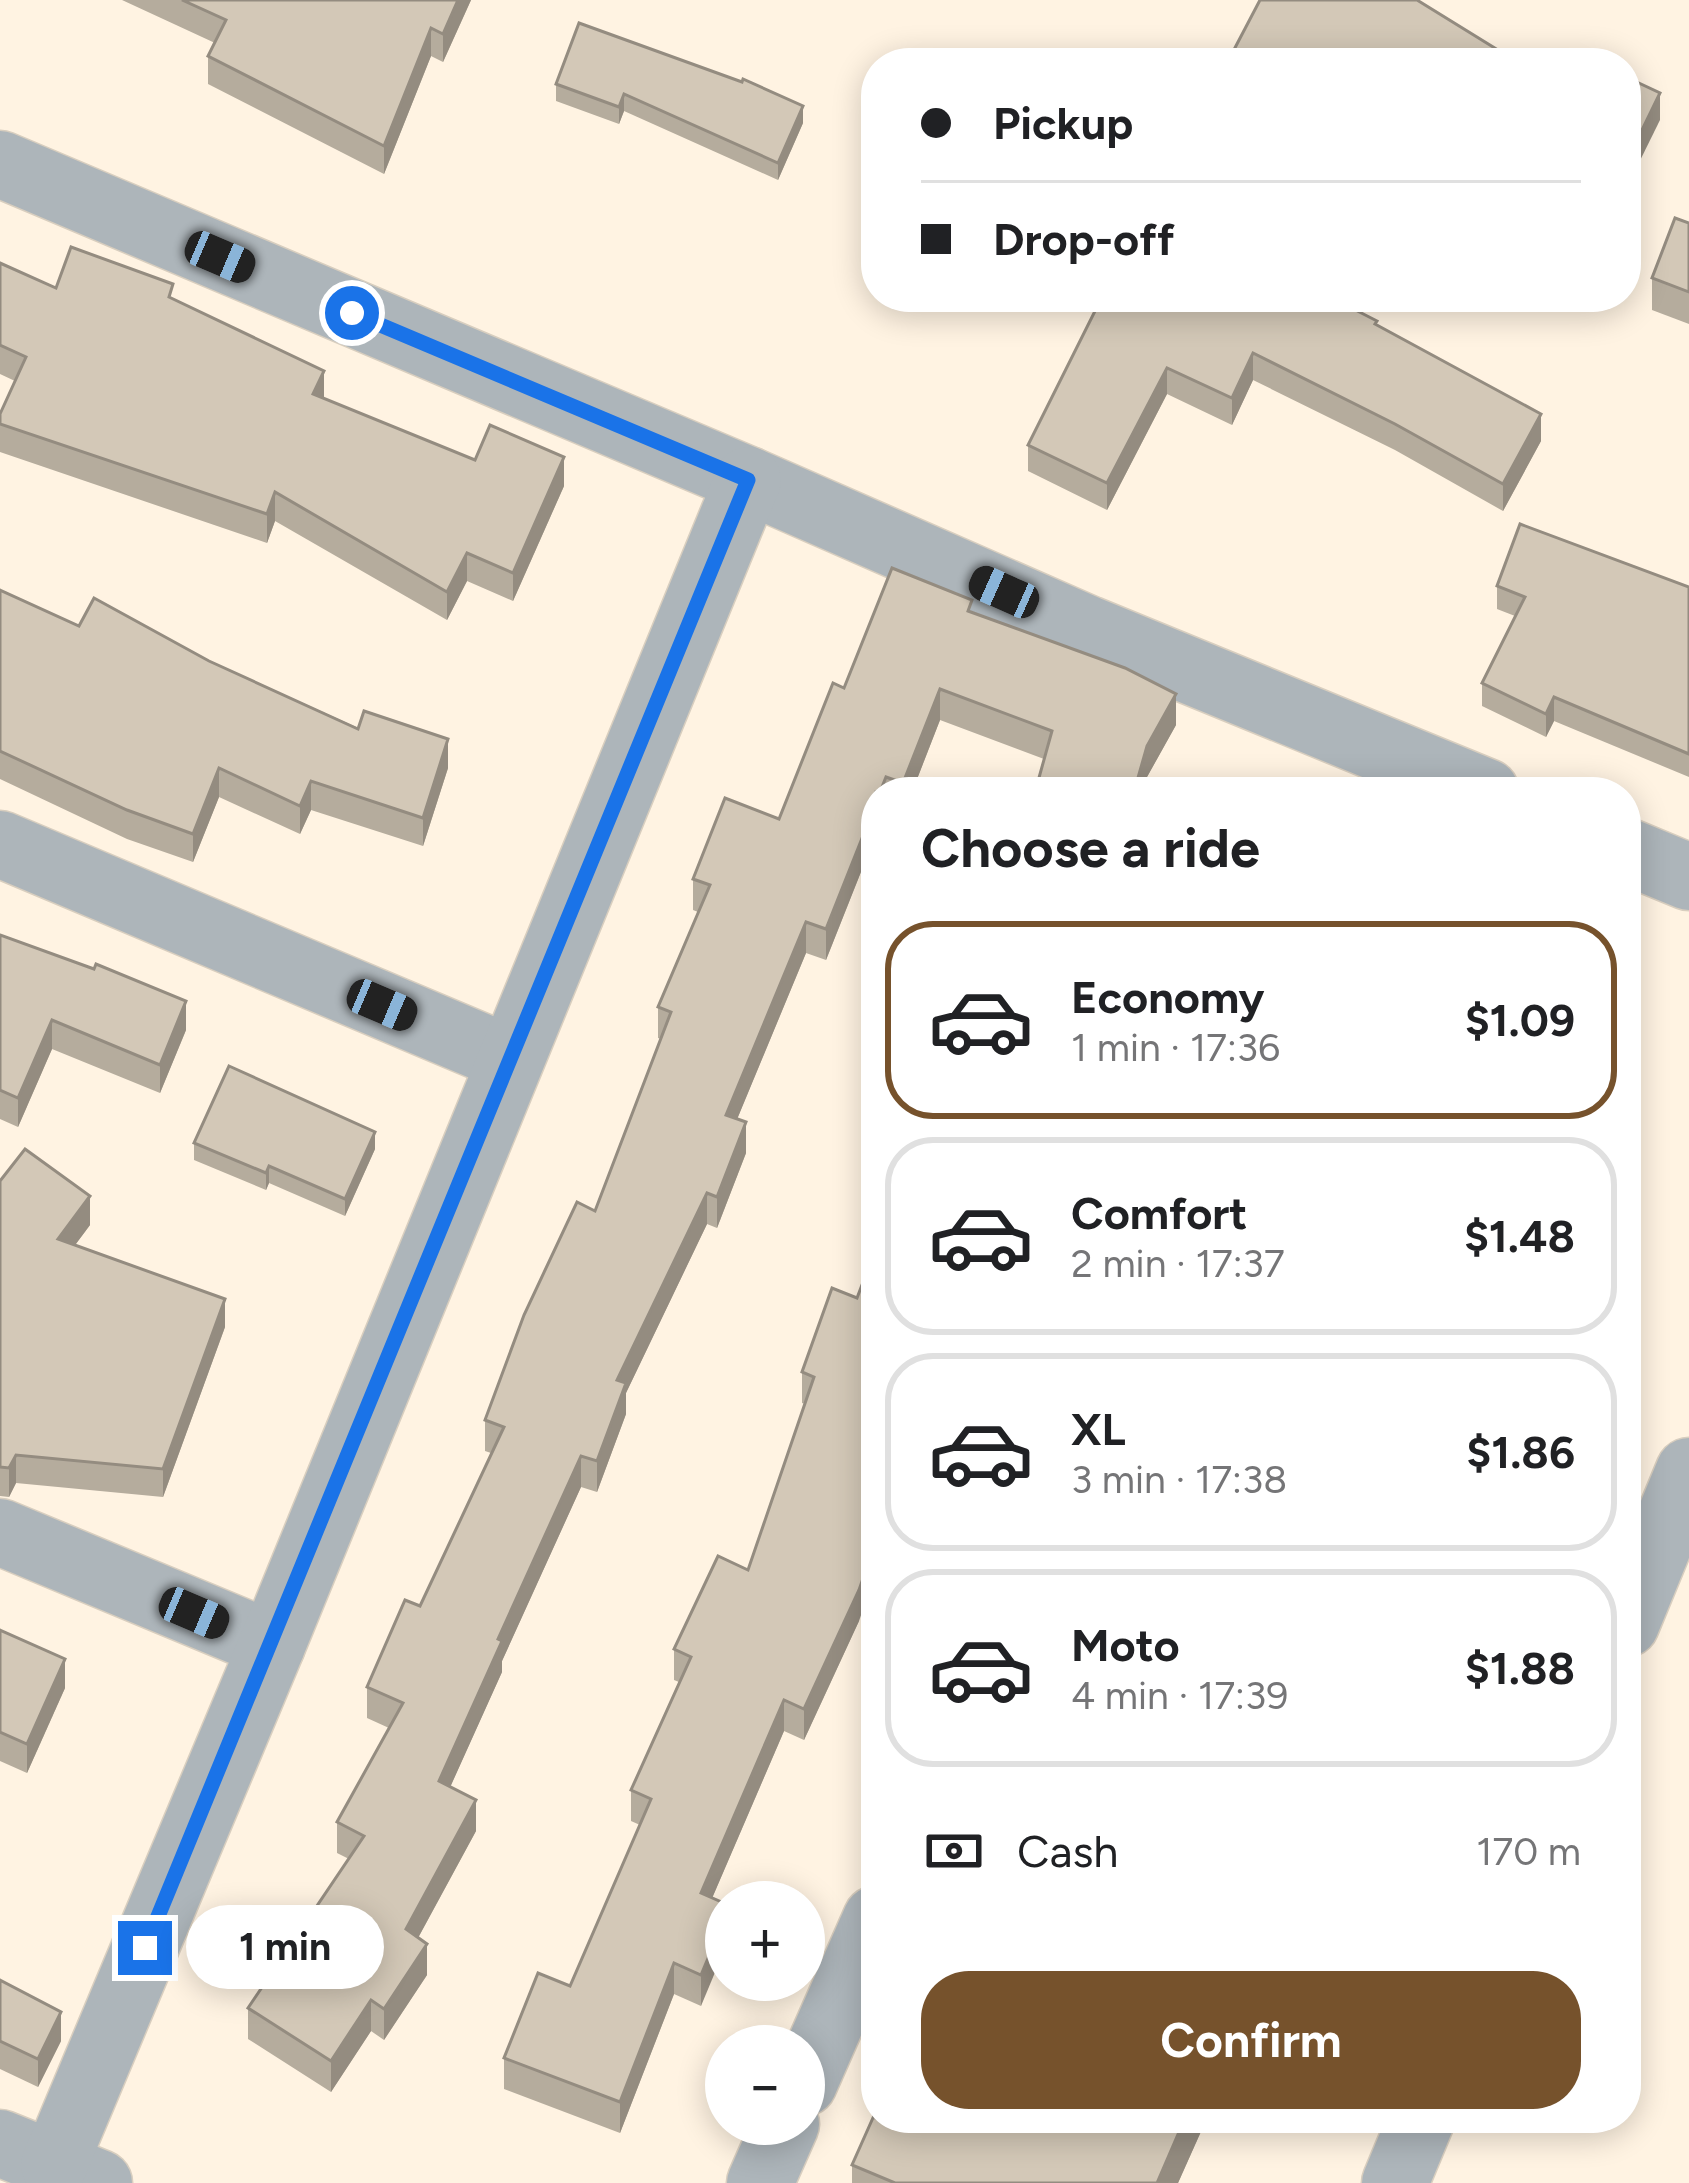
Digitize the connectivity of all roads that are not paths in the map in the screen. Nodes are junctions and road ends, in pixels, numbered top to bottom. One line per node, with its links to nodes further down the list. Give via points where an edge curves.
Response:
1 (0, 164): 2 (street)
2 (748, 480): 3 (street, via 1088,629); 7 (street)
3 (1381, 772)
4 (0, 844): 7 (street)
5 (1641, 856): 6 (street)
6 (1689, 877)
7 (509, 1059): 11 (street)
8 (1689, 1471): 10 (street)
9 (0, 1532): 11 (street)
10 (1641, 1588)
11 (272, 1645): 16 (street)
12 (861, 1953): 13 (street)
13 (825, 2035)
14 (1416, 2133): 18 (street)
15 (777, 2145): 17 (street)
16 (51, 2164)
17 (760, 2183)
18 (1395, 2183)

